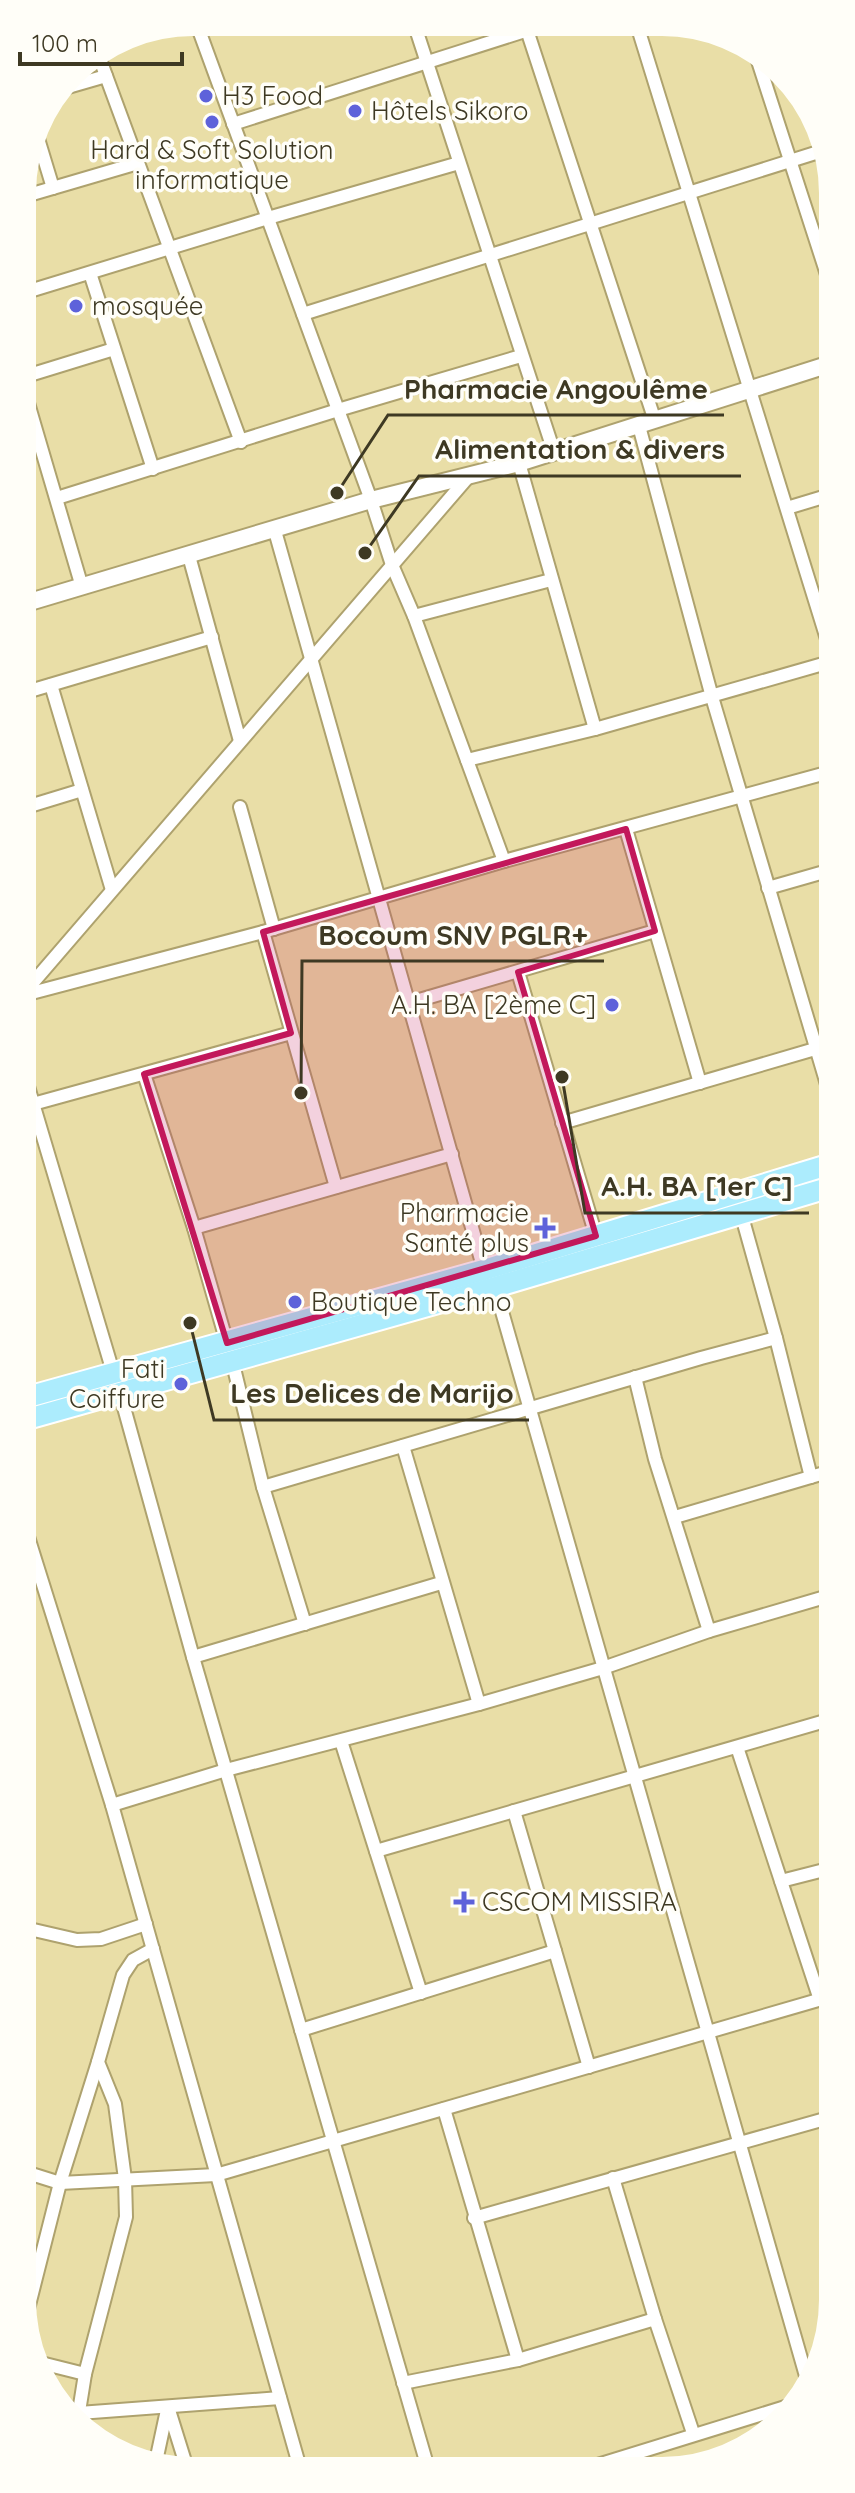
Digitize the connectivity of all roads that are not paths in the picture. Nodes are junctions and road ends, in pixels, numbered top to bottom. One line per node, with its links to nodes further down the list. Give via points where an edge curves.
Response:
1 (203, 36): 11 (street)
2 (418, 36): 6 (street)
3 (503, 36): 6 (street)
4 (529, 36): 21 (street)
5 (640, 36): 19 (street)
6 (427, 63): 11 (street); 16 (street)
7 (102, 65): 9 (street)
8 (761, 71): 14 (street)
9 (106, 76): 10 (street); 15 (street)
10 (81, 83)
11 (233, 124): 20 (street)
12 (42, 150): 17 (street)
13 (814, 153): 14 (street)
14 (790, 161): 19 (street); 23 (street)
15 (138, 163): 17 (street); 22 (street)
16 (459, 163): 20 (street); 24 (street)
17 (53, 188): 18 (street)
18 (36, 193)
19 (690, 193): 21 (street); 32 (street)
20 (268, 218): 22 (street); 27 (street)
21 (589, 225): 24 (street); 34 (street)
22 (170, 249): 25 (street); 36 (street)
23 (819, 250)
24 (489, 257): 27 (street); 29 (street)
25 (90, 273): 26 (street); 28 (street)
26 (36, 289)
27 (303, 314): 33 (street)
28 (114, 349): 31 (street); 39 (street)
29 (521, 356): 33 (street); 37 (street)
30 (819, 367): 32 (street)
31 (36, 373)
32 (751, 389): 34 (street); 44 (street)
33 (338, 410): 36 (street); 43 (street)
34 (647, 423): 37 (street); 58 (street)
35 (36, 429): 41 (street)
36 (241, 442): 39 (street)
37 (554, 452): 38 (street)
38 (519, 463): 40 (street); 48 (street)
39 (153, 469): 41 (street)
40 (469, 476): 43 (street); 47 (street)
41 (57, 498): 49 (street)
42 (819, 498): 44 (street)
43 (371, 500): 45 (street); 47 (street)
44 (787, 508): 51 (street)
45 (275, 531): 46 (street); 54 (street)
46 (189, 556): 49 (street); 53 (street)
47 (392, 565): 52 (street); 54 (street)
48 (551, 580): 52 (street); 59 (street)
49 (82, 587): 50 (street)
50 (36, 600)
51 (819, 613)
52 (414, 616): 61 (street)
53 (212, 637): 56 (street); 60 (street)
54 (312, 659): 60 (street); 72 (street)
55 (819, 665): 58 (street)
56 (51, 685): 57 (street); 63 (street)
57 (36, 689)
58 (712, 697): 59 (street); 64 (street)
59 (595, 729): 61 (street)
60 (240, 741): 71 (street)
61 (467, 760): 68 (street)
62 (819, 775): 64 (street)
63 (82, 790): 65 (street); 71 (street)
64 (741, 797): 67 (street); 70 (street)
65 (36, 804)
66 (240, 807): 73 (street)
67 (626, 829): 68 (street); 74 (street)
68 (504, 861): 72 (street)
69 (819, 873): 70 (street)
70 (768, 888): 80 (street)
71 (112, 890): 76 (street)
72 (380, 899): 73 (street); 78 (street)
73 (268, 930): 77 (street); 79 (street)
74 (655, 931): 75 (street); 83 (street)
75 (518, 972): 78 (street); 86 (street)
76 (36, 980)
77 (36, 991)
78 (409, 1003): 87 (street)
79 (291, 1033): 82 (street); 89 (street)
80 (815, 1049): 81 (street); 83 (street)
81 (819, 1061)
82 (144, 1074): 84 (street); 92 (street)
83 (700, 1083): 86 (street)
84 (36, 1103)
85 (36, 1114): 97 (street)
86 (562, 1123): 93 (street)
87 (452, 1154): 89 (street); 94 (street)
88 (819, 1168): 93 (main road)
89 (336, 1187): 92 (street)
90 (819, 1190): 91 (main road)
91 (741, 1213): 94 (main road); 95 (street)
92 (194, 1228): 96 (street)
93 (596, 1236): 94 (main road)
94 (490, 1279): 96 (main road); 101 (street)
95 (776, 1338): 98 (street); 105 (street)
96 (230, 1351): 97 (main road); 99 (main road); 106 (street)
97 (113, 1372): 100 (main road)
98 (635, 1377): 101 (street); 107 (street)
99 (120, 1393): 102 (main road); 113 (street)
100 (36, 1394)
101 (529, 1409): 103 (street); 114 (street)
102 (36, 1417)
103 (403, 1446): 106 (street); 109 (street)
104 (819, 1475): 105 (street)
105 (811, 1477): 107 (street)
106 (263, 1487): 111 (street)
107 (675, 1517): 112 (street)
108 (36, 1562): 121 (street)
109 (441, 1583): 111 (street); 115 (street)
110 (819, 1599): 112 (street)
111 (305, 1624): 113 (street)
112 (709, 1631): 114 (street)
113 (193, 1657): 119 (street)
114 (603, 1668): 115 (street); 120 (street)
115 (479, 1704): 117 (street)
116 (819, 1723): 118 (street)
117 (341, 1741): 119 (street); 123 (street)
118 (737, 1747): 120 (street); 125 (street)
119 (226, 1770): 121 (street); 133 (street)
120 (634, 1777): 122 (street); 134 (street)
121 (112, 1805): 126 (street)
122 (514, 1811): 123 (street); 129 (street)
123 (376, 1851): 131 (street)
124 (819, 1871): 125 (street)
125 (781, 1881): 130 (street)
126 (146, 1924): 127 (street, via 101,1939 77,1940); 128 (street)
127 (36, 1931)
128 (153, 1949): 135 (street, via 133,1960 123,1975); 142 (street)
129 (555, 1951): 131 (street); 136 (street)
130 (819, 1980)
131 (421, 1993): 133 (street)
132 (819, 2000): 134 (street)
133 (301, 2030): 139 (street)
134 (706, 2033): 136 (street); 140 (street)
135 (98, 2062): 144 (street, via 115,2104); 145 (street)
136 (589, 2067): 137 (street)
137 (444, 2109): 139 (street); 146 (street)
138 (819, 2121): 140 (street)
139 (332, 2141): 142 (street); 153 (street)
140 (738, 2145): 143 (street); 151 (street)
141 (36, 2175): 145 (street)
142 (216, 2175): 144 (street); 154 (street)
143 (613, 2178): 146 (street); 148 (street)
144 (125, 2179): 145 (street); 152 (street, via 126,2217)
145 (60, 2183): 147 (street)
146 (474, 2218): 149 (street)
147 (36, 2265)
148 (655, 2319): 149 (street); 159 (street)
149 (518, 2360): 153 (street)
150 (50, 2365): 152 (street)
151 (803, 2367)
152 (85, 2374): 156 (street)
153 (403, 2383): 163 (street)
154 (280, 2398): 155 (street); 162 (street)
155 (168, 2407): 158 (street); 160 (street); 161 (street)
156 (80, 2408)
157 (774, 2410): 159 (street)
158 (88, 2417)
159 (693, 2433): 164 (street)
160 (158, 2453)
161 (184, 2457)
162 (297, 2457)
163 (425, 2457)
164 (621, 2457)

